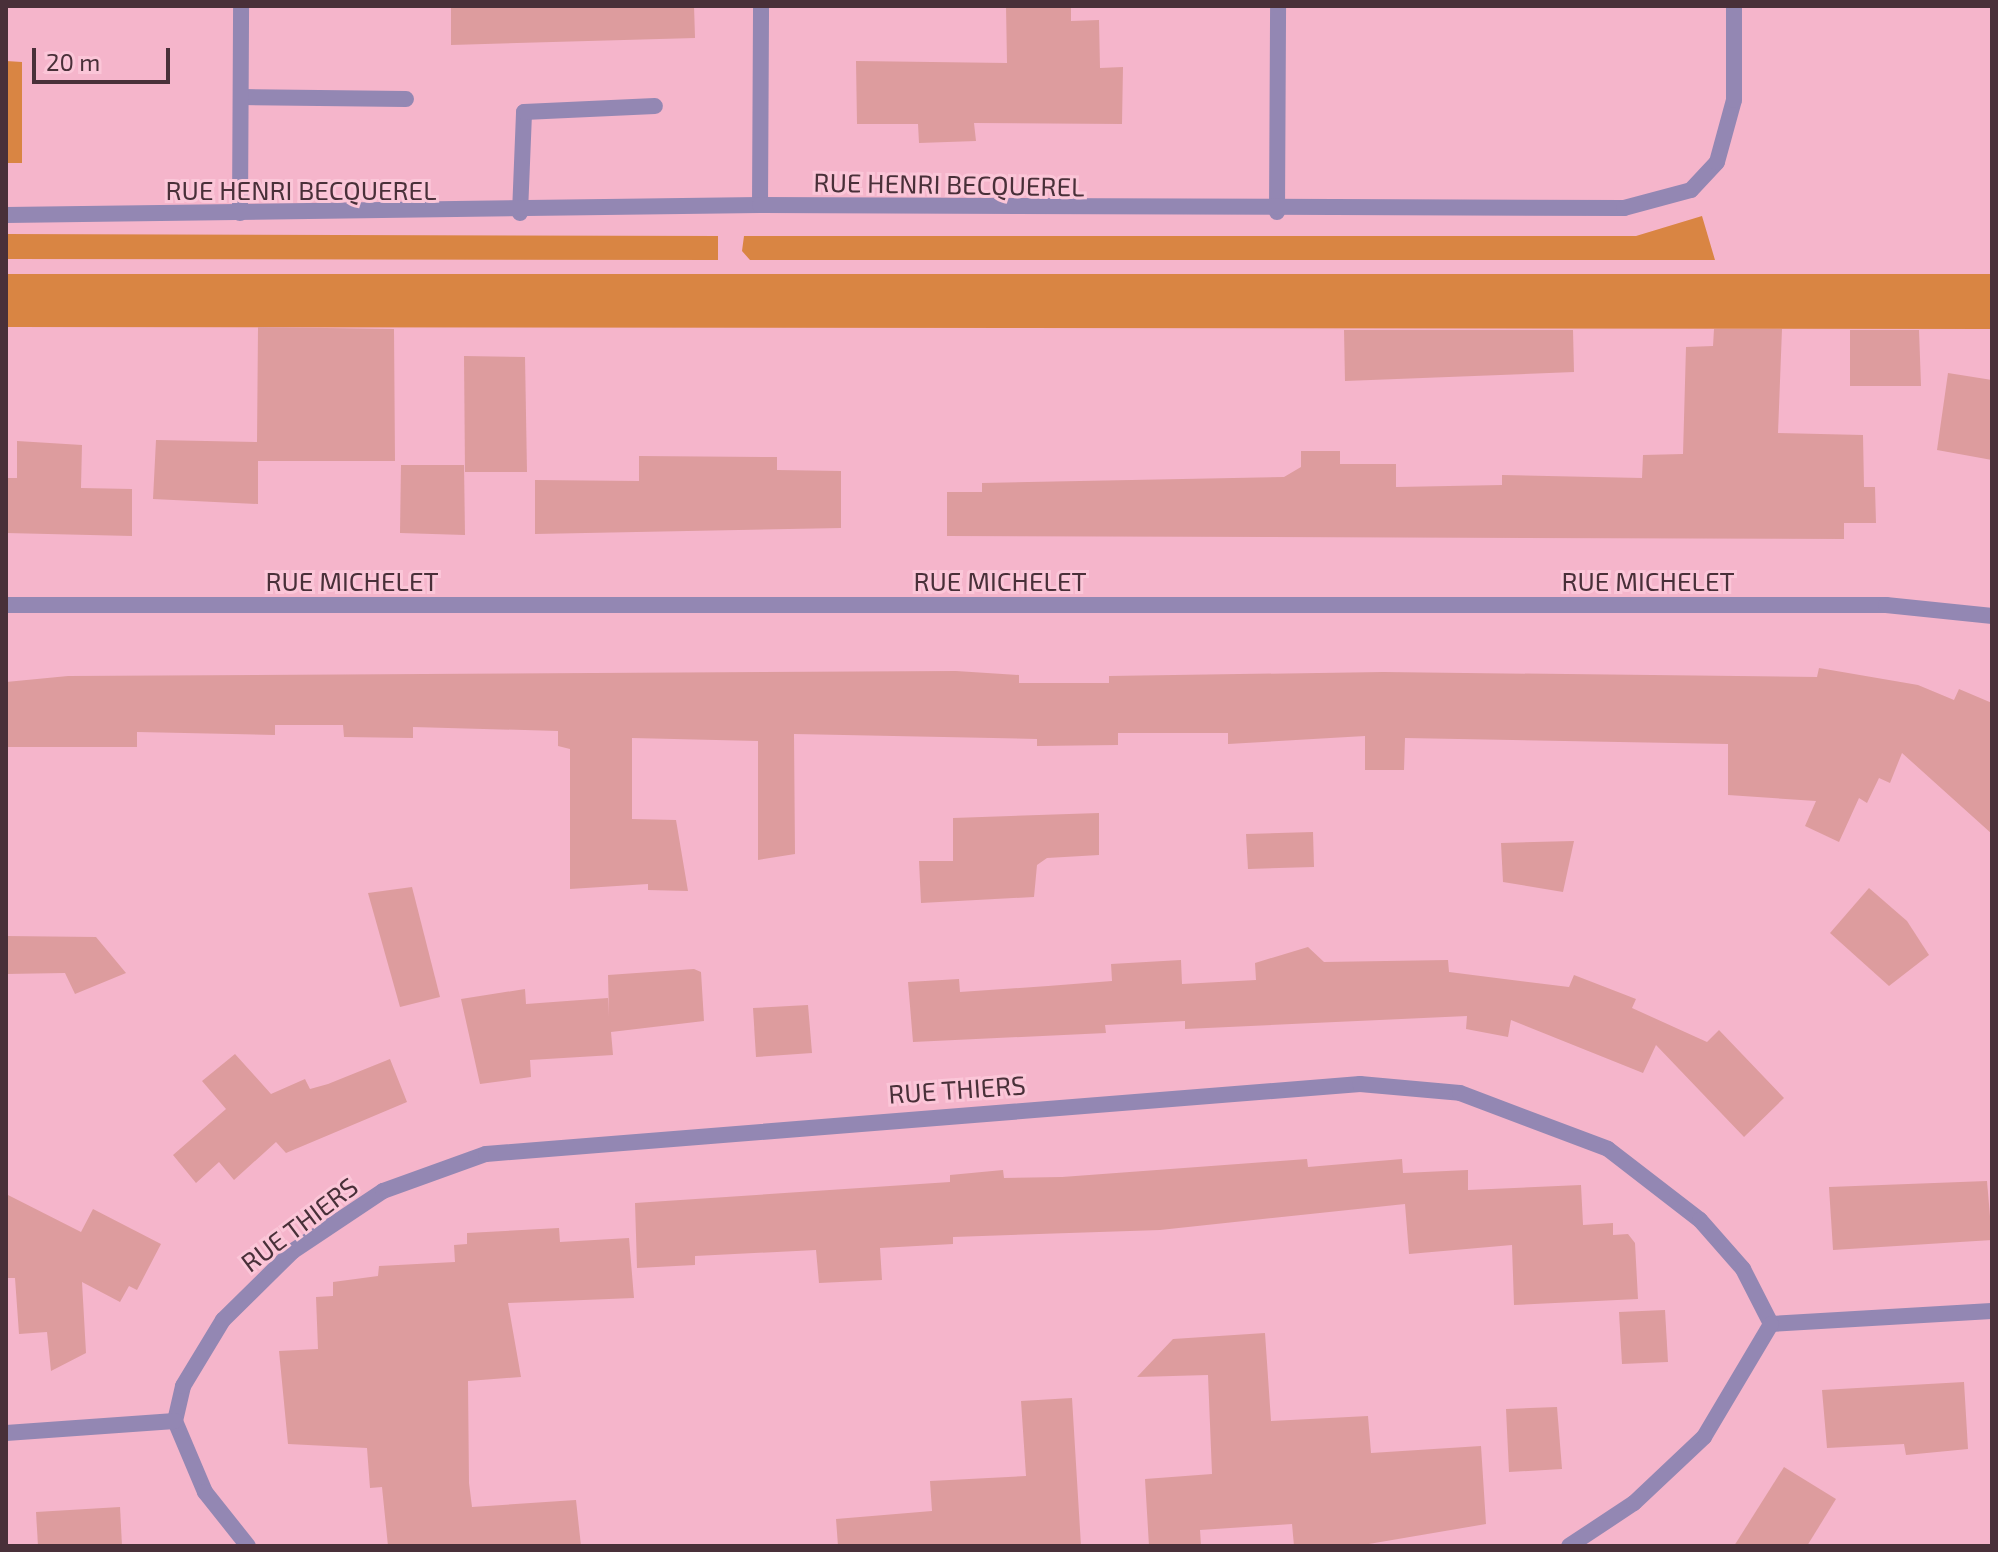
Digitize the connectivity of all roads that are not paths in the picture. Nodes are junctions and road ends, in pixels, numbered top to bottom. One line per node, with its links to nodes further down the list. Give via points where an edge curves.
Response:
1 (241, 6): 5 (street)
2 (761, 6): 8 (street)
3 (1278, 6): 9 (street)
4 (1734, 6): 9 (street, RUE HENRI BECQUEREL, via 1730,131 1717,162 1691,190 1624,208)
5 (242, 97): 6 (street); 10 (street)
6 (406, 99)
7 (655, 106): 11 (street, via 524,112)
8 (760, 205): 9 (street, RUE HENRI BECQUEREL); 11 (street, RUE HENRI BECQUEREL)
9 (1277, 212)
10 (240, 213): 11 (street, RUE HENRI BECQUEREL); 12 (street, RUE HENRI BECQUEREL)
11 (520, 213)
12 (6, 215)
13 (6, 605): 14 (street, RUE MICHELET, via 1886,605)
14 (1992, 616)
15 (1992, 1311): 16 (street)
16 (1771, 1324): 17 (street, RUE THIERS, via 1743,1269 1700,1220 1608,1149 1460,1093 1360,1084 486,1154 383,1191 293,1251 223,1320 183,1386); 20 (street, via 1704,1437 1634,1503)
17 (175, 1421): 18 (street); 19 (street, via 205,1492)
18 (6, 1433)
19 (248, 1546)
20 (1569, 1546)

